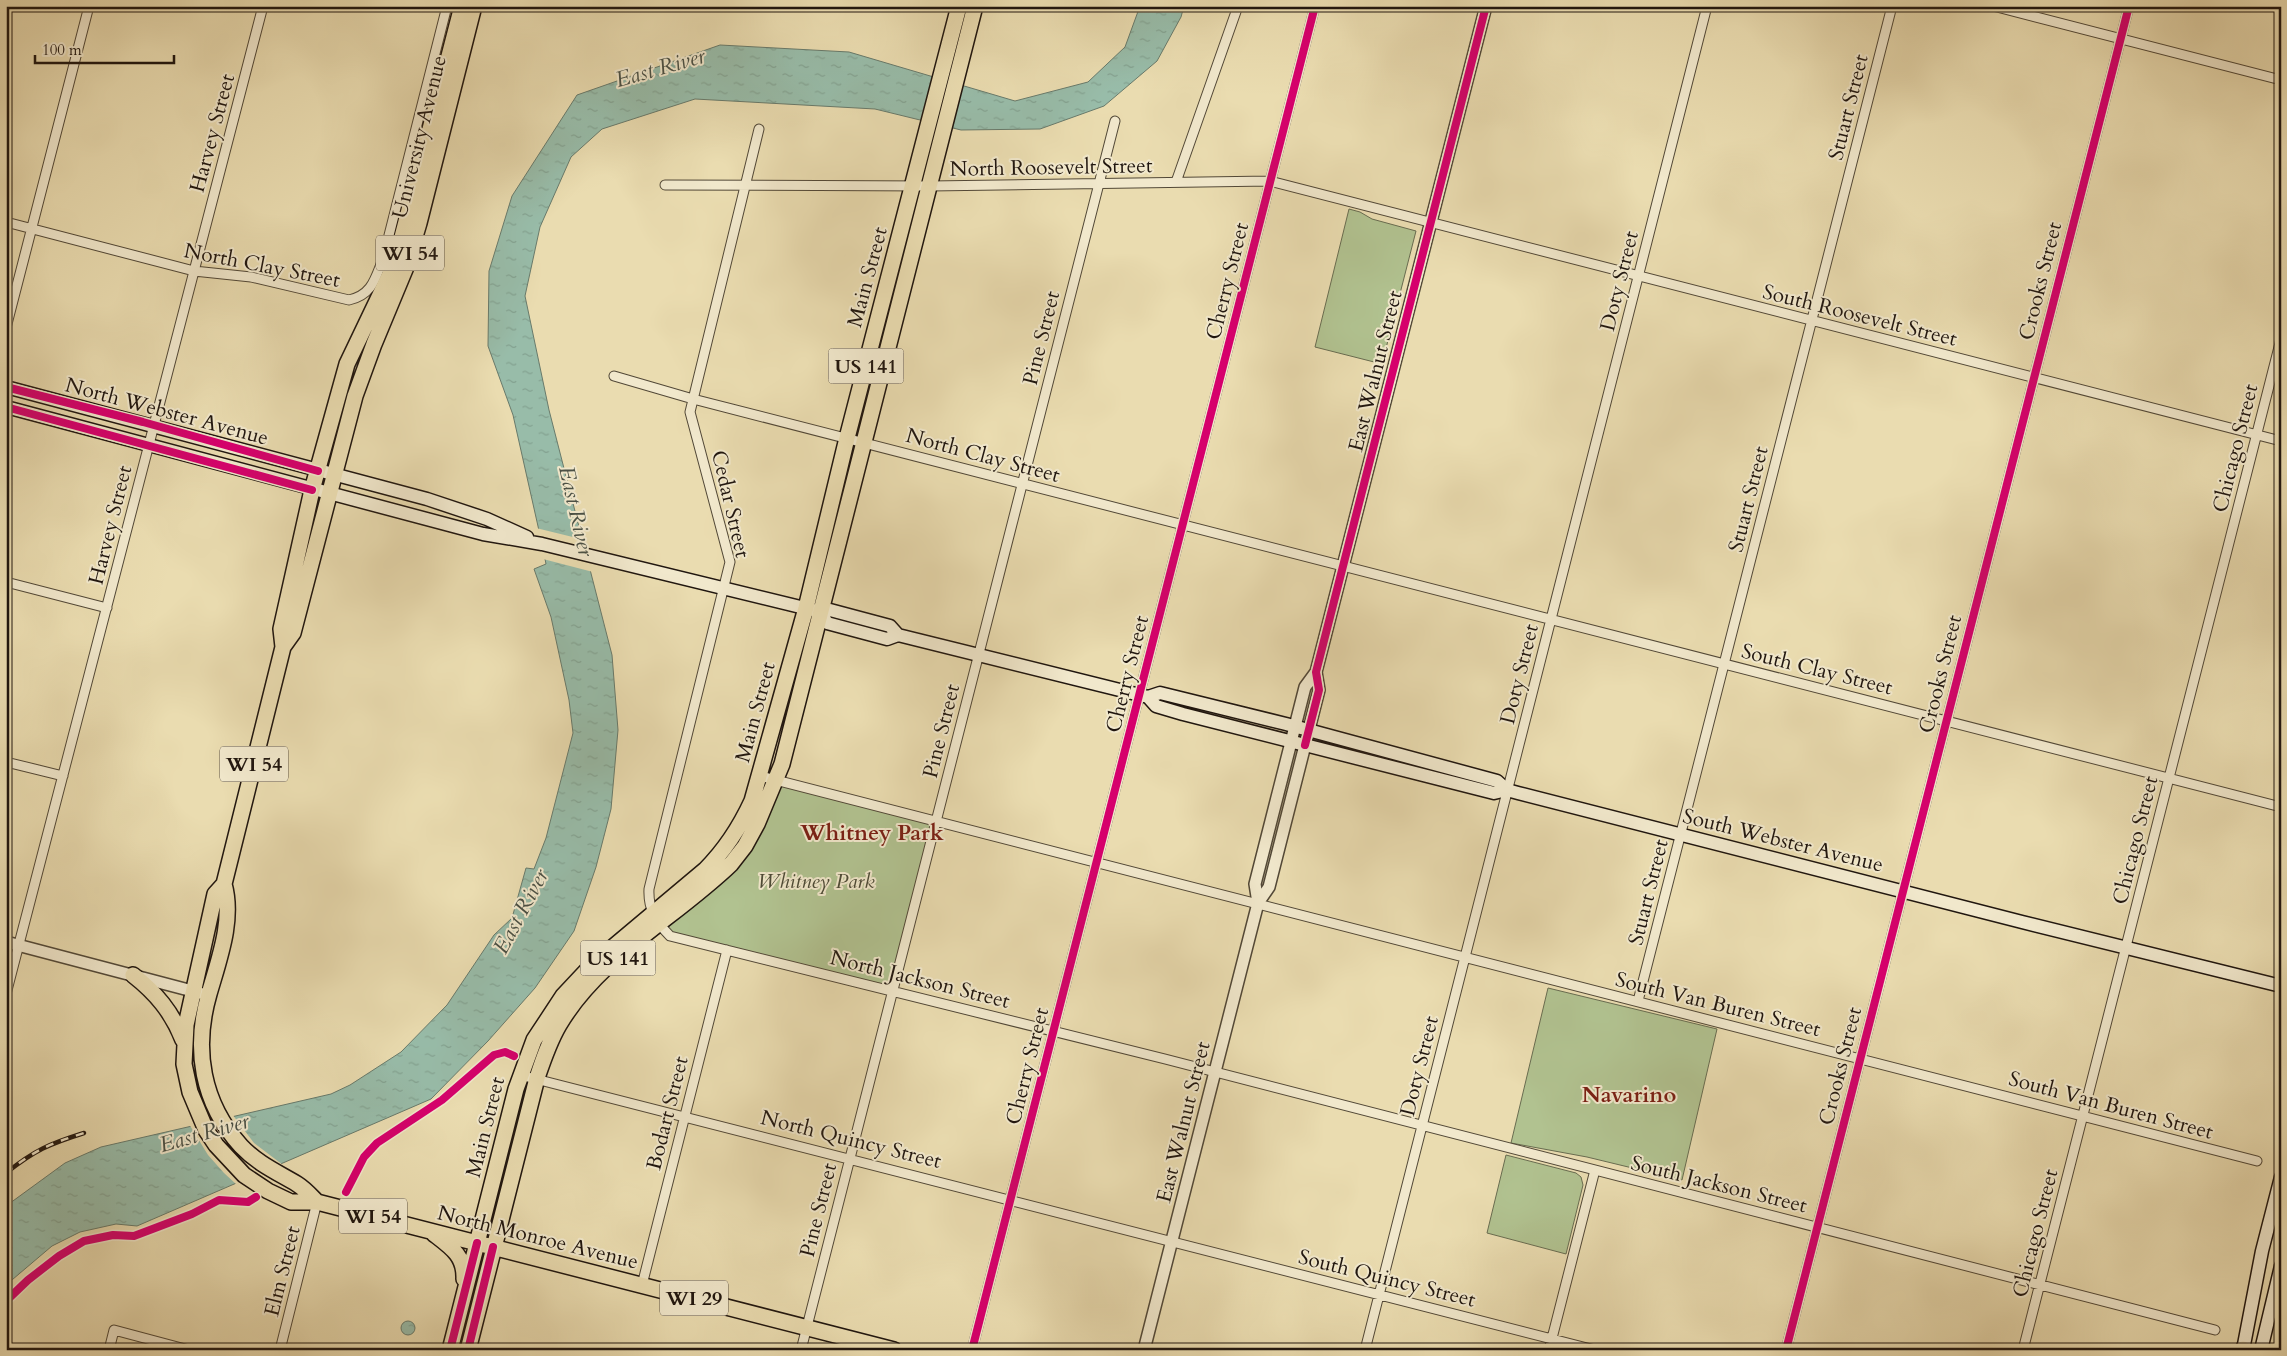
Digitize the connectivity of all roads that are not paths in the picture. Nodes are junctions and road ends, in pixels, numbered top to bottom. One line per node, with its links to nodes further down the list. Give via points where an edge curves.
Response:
1 (89, 6): 28 (street)
2 (263, 6): 29 (street, Harvey Street)
3 (447, 6): 29 (street, North Clay Street, via 383,259 370,289 360,298 349,300 251,277)
4 (462, 6): 45 (main road, University Avenue / WI 54, via 401,241 390,274 346,364)
5 (474, 6): 46 (main road, University Avenue / WI 54, via 406,266 363,371)
6 (960, 6): 24 (main road, Main Street / US 141)
7 (976, 6): 25 (main road, Main Street / US 141)
8 (1238, 6): 20 (street)
9 (1315, 6): 19 (street, Cherry Street)
10 (1486, 6): 27 (street, East Walnut Street)
11 (1707, 6): 30 (street, Doty Street)
12 (1892, 6): 31 (street, Stuart Street)
13 (1993, 6): 15 (street)
14 (2128, 6): 15 (street, Crooks Street)
15 (2120, 39): 16 (street); 35 (street, Crooks Street)
16 (2281, 80)
17 (1115, 121): 21 (street, Pine Street)
18 (759, 129): 23 (street, Cedar Street)
19 (1270, 181): 20 (street, North Roosevelt Street); 27 (street, North Roosevelt Street); 50 (street, Cherry Street)
20 (1176, 182): 21 (street, North Roosevelt Street)
21 (1098, 183): 25 (street, North Roosevelt Street); 47 (street, Pine Street)
22 (665, 185): 23 (street, North Roosevelt Street)
23 (747, 186): 24 (street, North Roosevelt Street); 37 (street, Cedar Street)
24 (913, 186): 25 (street, North Roosevelt Street); 41 (main road, Main Street / US 141)
25 (930, 186): 43 (main road, Main Street / US 141)
26 (6, 222): 28 (street, North Clay Street)
27 (1431, 223): 30 (street, South Roosevelt Street); 52 (street, East Walnut Street)
28 (32, 229): 29 (street, North Clay Street); 32 (street)
29 (194, 271): 39 (street, Harvey Street)
30 (1639, 276): 31 (street, South Roosevelt Street); 58 (street, Doty Street)
31 (1812, 320): 35 (street, South Roosevelt Street); 61 (street, Stuart Street)
32 (6, 328)
33 (2281, 339): 40 (street, Chicago Street)
34 (614, 376): 37 (street, North Clay Street)
35 (2034, 378): 40 (street, South Roosevelt Street); 64 (street, Crooks Street)
36 (6, 387): 39 (main road, North Webster Avenue)
37 (693, 398): 41 (street, North Clay Street); 54 (street, Cedar Street, via 690,412 730,562)
38 (6, 407): 44 (main road, North Webster Avenue)
39 (154, 425): 44 (street, Harvey Street); 45 (main road, North Webster Avenue)
40 (2256, 435): 42 (street, South Roosevelt Street); 72 (street, Chicago Street)
41 (847, 438): 43 (street, North Clay Street); 56 (main road, Main Street / US 141)
42 (2281, 441)
43 (864, 442): 47 (street, North Clay Street); 57 (main road, Main Street / US 141)
44 (148, 445): 48 (main road, North Webster Avenue); 55 (street, Harvey Street)
45 (318, 471): 46 (main road, North Webster Avenue); 48 (main road, University Avenue / WI 54)
46 (334, 476): 49 (main road, University Avenue / WI 54); 51 (main road, North Webster Avenue, via 434,502 506,527)
47 (1022, 483): 50 (street, North Clay Street); 60 (street, Pine Street)
48 (312, 490): 49 (main road, North Webster Avenue); 59 (main road, University Avenue / WI 54, via 281,629)
49 (328, 494): 51 (main road, North Webster Avenue, via 483,534); 59 (main road, University Avenue / WI 54, via 294,633)
50 (1183, 524): 52 (street, North Clay Street); 63 (street, Cherry Street)
51 (536, 542): 54 (main road, North Webster Avenue)
52 (1344, 566): 58 (street, South Clay Street); 62 (street, East Walnut Street)
53 (6, 582): 55 (street)
54 (725, 588): 56 (main road, North Webster Avenue); 82 (street, Cedar Street, via 650,889 649,898)
55 (107, 608): 70 (street, Harvey Street)
56 (806, 608): 57 (main road, North Webster Avenue); 71 (main road, Main Street / US 141)
57 (821, 612): 60 (main road, North Webster Avenue, via 827,623 887,639 898,635); 73 (main road, Main Street / US 141)
58 (1551, 619): 61 (street, South Clay Street); 74 (street, Doty Street)
59 (283, 648): 79 (main road, University Avenue / WI 54)
60 (978, 654): 63 (main road, North Webster Avenue); 76 (street, Pine Street)
61 (1724, 664): 64 (street, South Clay Street); 77 (street, Stuart Street)
62 (1316, 672): 65 (street, East Walnut Street, via 1305,687); 66 (street, East Walnut Street, via 1319,690)
63 (1144, 696): 65 (main road, North Webster Avenue, via 1160,693); 67 (main road, North Webster Avenue, via 1156,706); 78 (street, Cherry Street)
64 (1947, 721): 72 (street, South Clay Street); 80 (street, Crooks Street)
65 (1295, 726): 66 (main road, North Webster Avenue); 67 (street, East Walnut Street)
66 (1309, 730): 68 (street, East Walnut Street); 74 (main road, South Webster Avenue, via 1497,781)
67 (1291, 741): 68 (main road, North Webster Avenue); 81 (street, East Walnut Street, via 1255,884)
68 (1305, 745): 74 (main road, South Webster Avenue, via 1494,793); 81 (street, East Walnut Street, via 1269,886)
69 (6, 762): 70 (street)
70 (63, 776): 84 (street, Harvey Street)
71 (760, 776): 73 (street, South Van Buren Street); 82 (main road, Main Street / US 141, via 746,815 718,857)
72 (2169, 778): 75 (street, South Clay Street); 85 (street, Chicago Street)
73 (776, 780): 76 (street, South Van Buren Street); 82 (main road, Main Street / US 141, via 745,846 730,864 716,878)
74 (1507, 790): 77 (main road, South Webster Avenue); 87 (street, Doty Street)
75 (2281, 807)
76 (936, 820): 78 (street, South Van Buren Street); 90 (street, Pine Street)
77 (1681, 834): 80 (main road, South Webster Avenue); 94 (street, Stuart Street)
78 (1097, 862): 81 (street, South Van Buren Street); 95 (street, Cherry Street)
79 (224, 884): 91 (main road, University Avenue / WI 54, via 215,894); 93 (main road, University Avenue / WI 54, via 229,900 218,970)
80 (1903, 891): 85 (main road, South Webster Avenue); 97 (street, Crooks Street)
81 (1258, 903): 87 (street, South Van Buren Street); 98 (street, East Walnut Street)
82 (655, 918): 86 (street, North Jackson Street, via 670,936); 99 (main road, Main Street / US 141, via 593,964 563,996 534,1040); 100 (main road, Main Street / US 141, via 570,1009 552,1038)
83 (6, 942): 84 (street)
84 (20, 945): 88 (street); 92 (street, Harvey Street)
85 (2126, 948): 89 (main road, South Webster Avenue); 101 (street, Chicago Street)
86 (727, 950): 90 (street, North Jackson Street); 102 (street, Bodart Street)
87 (1465, 957): 94 (street, South Van Buren Street); 103 (street, Doty Street)
88 (133, 974): 91 (street); 96 (main road, via 156,994 169,1011)
89 (2281, 986)
90 (893, 990): 95 (street, North Jackson Street); 104 (street, Pine Street)
91 (193, 991): 93 (street); 96 (main road, University Avenue / WI 54)
92 (6, 994)
93 (209, 995): 109 (main road, University Avenue / WI 54, via 200,1048 205,1083 215,1108 250,1156 299,1185)
94 (1638, 1001): 97 (street, South Van Buren Street)
95 (1054, 1031): 98 (street, North Jackson Street); 108 (street, Cherry Street)
96 (184, 1043): 109 (main road, University Avenue / WI 54, via 187,1080 199,1114 216,1145 250,1180 273,1194 291,1202)
97 (1860, 1058): 101 (street, South Van Buren Street); 110 (street, Crooks Street)
98 (1215, 1072): 103 (street, South Jackson Street); 112 (street, East Walnut Street)
99 (520, 1075): 100 (street, North Quincy Street); 113 (main road, Main Street / US 141)
100 (536, 1078): 102 (street, North Quincy Street); 114 (main road, Main Street / US 141)
101 (2083, 1115): 105 (street, South Van Buren Street); 116 (street, Chicago Street)
102 (685, 1116): 104 (street, North Quincy Street); 117 (street, Bodart Street)
103 (1422, 1125): 106 (street, South Jackson Street); 119 (street, Doty Street)
104 (850, 1158): 108 (street, North Quincy Street); 120 (street, Pine Street)
105 (2257, 1161)
106 (1595, 1170): 110 (street, South Jackson Street); 122 (street)
107 (2281, 1177): 137 (main road, via 2262,1251)
108 (1011, 1200): 112 (street, North Quincy Street); 130 (street, Cherry Street)
109 (317, 1202): 111 (main road, North Monroe Avenue / WI 54); 125 (street, Elm Street)
110 (1818, 1227): 116 (street, South Jackson Street); 135 (street, Crooks Street)
111 (429, 1230): 113 (main road, North Monroe Avenue / WI 54); 118 (main road, via 462,1260)
112 (1172, 1241): 119 (street, South Quincy Street); 131 (street, East Walnut Street)
113 (477, 1243): 114 (main road, North Monroe Avenue / WI 29); 118 (main road, Main Street / US 141)
114 (494, 1247): 117 (main road, North Monroe Avenue / WI 29); 127 (main road, Main Street / US 141)
115 (2281, 1266): 138 (main road)
116 (2040, 1284): 121 (street, South Jackson Street); 136 (street, Chicago Street)
117 (642, 1285): 120 (main road, North Monroe Avenue / WI 29)
118 (464, 1294): 126 (main road, Main Street / US 141)
119 (1379, 1294): 122 (street, South Quincy Street); 132 (street, Doty Street)
120 (807, 1327): 128 (street, Pine Street); 129 (main road, North Monroe Avenue / WI 29)
121 (2215, 1330)
122 (1552, 1339): 133 (street); 134 (street, South Quincy Street)
123 (109, 1350): 124 (street, via 114,1330)
124 (189, 1350)
125 (280, 1350)
126 (450, 1350)
127 (468, 1350)
128 (801, 1350)
129 (894, 1350)
130 (972, 1350)
131 (1144, 1350)
132 (1365, 1350)
133 (1549, 1350)
134 (1595, 1350)
135 (1786, 1350)
136 (2023, 1350)
137 (2243, 1350)
138 (2261, 1350)

